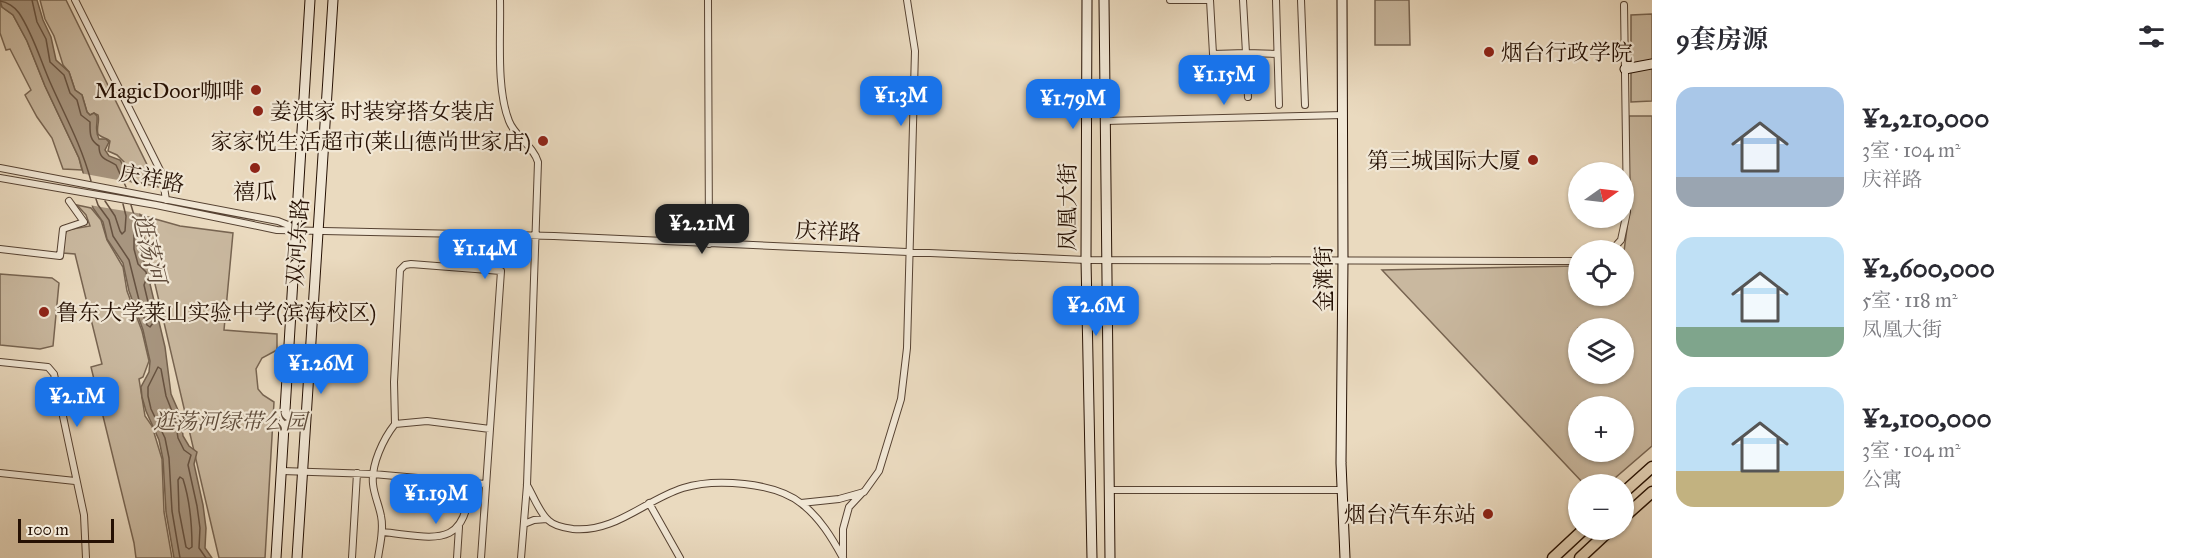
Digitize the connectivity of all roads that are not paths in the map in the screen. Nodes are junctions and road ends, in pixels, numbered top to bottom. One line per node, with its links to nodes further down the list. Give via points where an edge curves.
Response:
1 (75, 0): 29 (street, via 162,174)
2 (310, 0): 31 (street, 双河东路)
3 (333, 0): 32 (street, 双河东路)
4 (500, 0): 33 (street, via 502,99 513,130 536,154 538,162)
5 (708, 0): 35 (street)
6 (907, 0): 37 (street, via 915,51)
7 (1087, 0): 25 (street, 凤凰大街)
8 (1104, 0): 24 (street, 凤凰大街)
9 (1170, 0): 10 (street)
10 (1210, 0): 16 (street, via 1213,54)
11 (1244, 0): 16 (street)
12 (1276, 0): 17 (street)
13 (1301, 0): 22 (street)
14 (1342, 0): 23 (street, 金滩街)
15 (1624, 5): 19 (street)
16 (1246, 53): 17 (street); 20 (street)
17 (1277, 54): 21 (street)
18 (1652, 64): 19 (street)
19 (1625, 69): 34 (street, via 1627,212)
20 (1248, 97)
21 (1279, 105)
22 (1305, 105)
23 (1343, 116): 24 (street); 40 (street, 金滩街)
24 (1105, 121): 26 (street, 凤凰大街)
25 (1086, 146): 26 (street, via 1089,167 1095,174 1101,172); 39 (street, 凤凰大街)
26 (1105, 150): 38 (street, 凤凰大街)
27 (0, 168): 29 (street, 庆祥路)
28 (0, 178): 31 (street, 庆祥路, via 278,230)
29 (166, 200): 31 (street, 庆祥路, via 278,221)
30 (69, 201): 36 (street, via 84,222 63,229 60,256)
31 (297, 229): 32 (street, 庆祥路); 48 (street, 双河东路)
32 (318, 230): 33 (street, 庆祥路); 49 (street, 双河东路)
33 (535, 236): 35 (street, 庆祥路); 57 (street)
34 (1621, 240)
35 (709, 244): 37 (street, 庆祥路)
36 (0, 249)
37 (909, 253): 39 (street, 庆祥路); 60 (street, via 907,348 901,399 879,471)
38 (1105, 259): 39 (street, 庆祥路); 40 (street, 庆祥路); 43 (street, 凤凰大街)
39 (1086, 260): 44 (street, 凤凰大街)
40 (1343, 260): 41 (street, 庆祥路); 59 (street, 金滩街)
41 (1568, 261)
42 (0, 362): 53 (street, via 51,369)
43 (1107, 372): 44 (street, via 1103,354 1094,351 1090,354); 58 (street, 凤凰大街)
44 (1088, 373): 81 (street, 凤凰大街)
45 (395, 424): 46 (street, via 427,421); 46 (street, via 400,270 405,265 430,264 501,271); 52 (street, via 387,434)
46 (490, 429): 56 (street)
47 (1652, 467): 55 (main road)
48 (282, 471): 49 (street); 72 (street, 双河东路)
49 (303, 471): 51 (street); 73 (street, 双河东路)
50 (0, 473): 53 (street)
51 (357, 473): 52 (street); 74 (street)
52 (372, 474): 54 (street); 68 (street)
53 (75, 481): 71 (street, via 84,516)
54 (470, 483): 56 (street); 67 (street, via 466,512)
55 (1634, 483)
56 (485, 484): 77 (street)
57 (527, 484): 65 (street); 66 (street)
58 (1109, 490): 59 (street); 82 (street, 凤凰大街)
59 (1341, 490): 83 (street, 金滩街)
60 (864, 492): 62 (street); 80 (street, via 849,507 843,529)
61 (1652, 492): 64 (main road)
62 (801, 502): 63 (street, via 758,486 714,484 682,488); 80 (street, via 825,528)
63 (649, 503): 65 (street, via 600,528 567,528); 79 (street)
64 (1634, 508)
65 (547, 519): 66 (street)
66 (524, 524): 78 (street)
67 (459, 526): 68 (street, via 443,536); 76 (street)
68 (382, 532): 75 (street)
69 (1573, 540): 84 (main road)
70 (1599, 540): 85 (main road)
71 (86, 558)
72 (276, 558)
73 (297, 558)
74 (352, 558)
75 (378, 558)
76 (458, 558)
77 (481, 558)
78 (521, 558)
79 (680, 558)
80 (843, 558)
81 (1092, 558)
82 (1110, 558)
83 (1345, 558)
84 (1554, 558)
85 (1580, 558)

